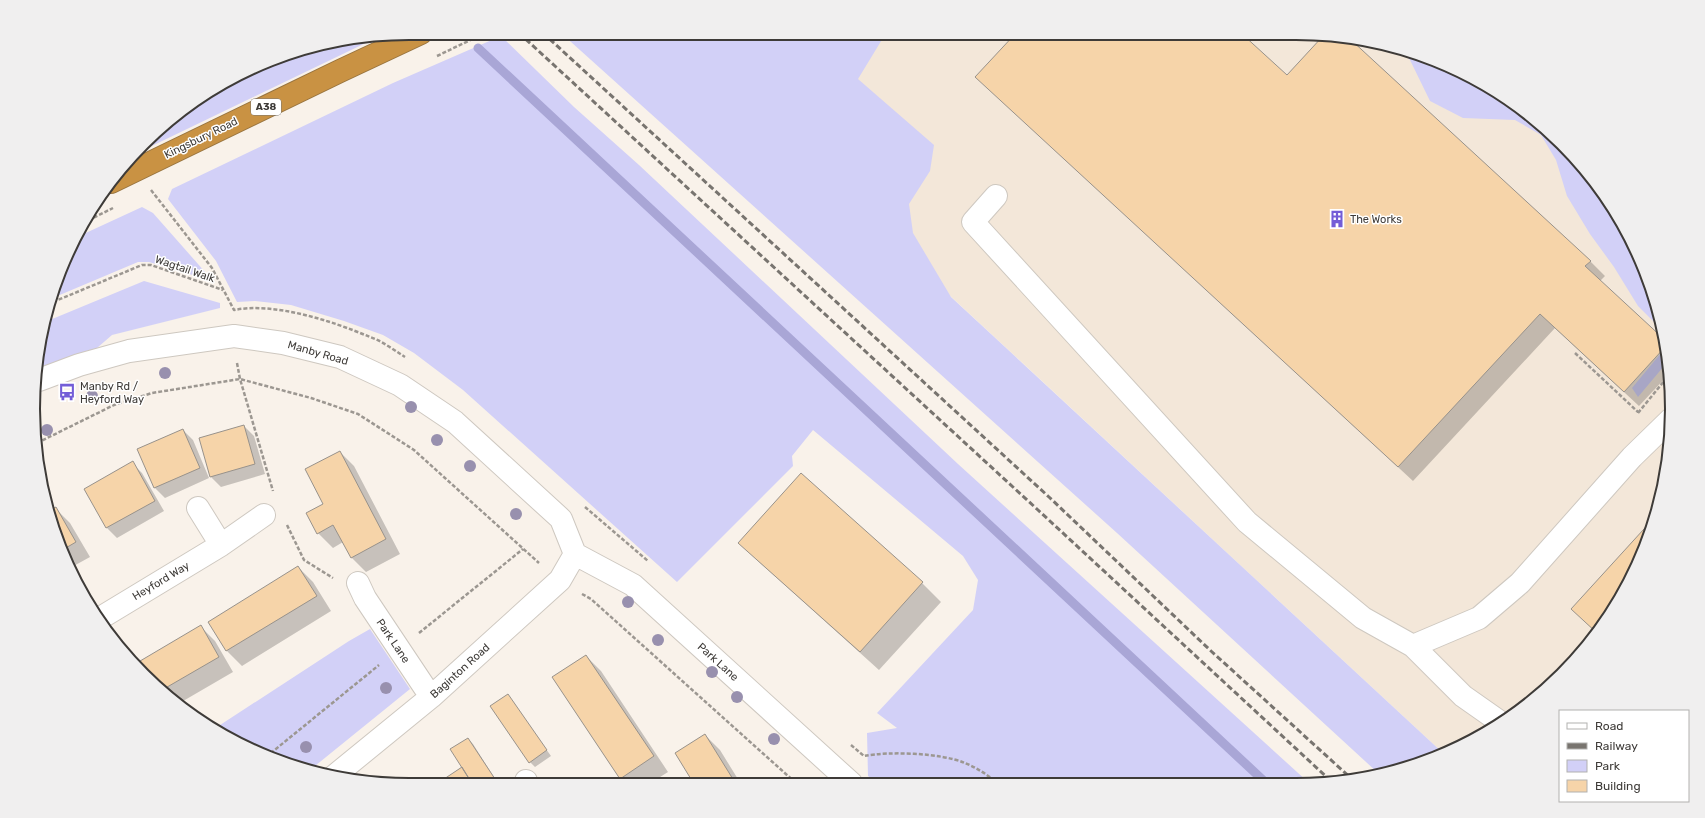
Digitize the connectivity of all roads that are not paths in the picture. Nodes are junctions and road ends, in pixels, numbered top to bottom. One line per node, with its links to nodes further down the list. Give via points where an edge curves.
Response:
1 (407, 40): 2 (highway, Kingsbury Road / A38)
2 (123, 176)
3 (996, 196): 12 (street, via 973,222 1241,516 1363,618)
4 (41, 379): 9 (street, Manby Road, via 129,351 234,336 283,343 340,357 400,385 455,422 561,519)
5 (1664, 426): 12 (street, via 1632,457 1520,583 1479,618)
6 (198, 508): 8 (street)
7 (264, 515): 8 (street, Heyford Way)
8 (221, 545): 11 (street, Heyford Way)
9 (575, 554): 13 (street, Baginton Road, via 560,580); 16 (street, Park Lane, via 633,585)
10 (358, 583): 13 (street, Park Lane, via 365,598)
11 (103, 616)
12 (1413, 646): 14 (street, via 1463,696)
13 (431, 697): 15 (street, Baginton Road)
14 (1496, 719)
15 (340, 771)
16 (844, 778)

